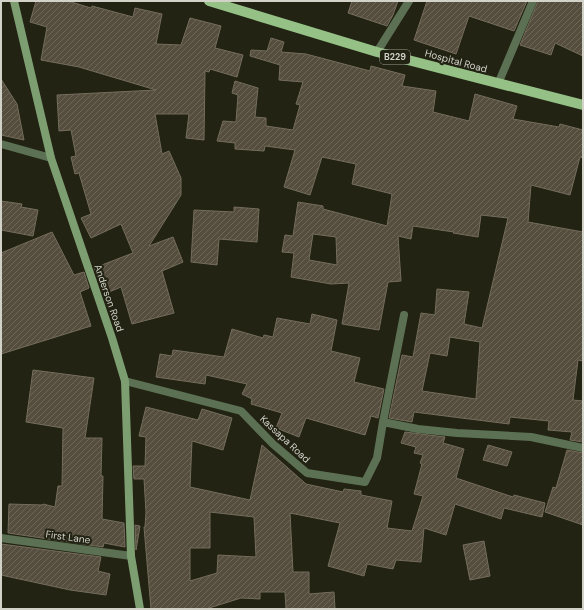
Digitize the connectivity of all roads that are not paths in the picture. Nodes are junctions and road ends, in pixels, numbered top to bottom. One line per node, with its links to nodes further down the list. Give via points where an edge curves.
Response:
1 (14, 1): 9 (main road, Anderson Road)
2 (209, 1): 5 (main road, Hospital Road / B229)
3 (409, 1): 5 (street)
4 (533, 1): 6 (street)
5 (377, 52): 6 (main road, Hospital Road / B229)
6 (498, 84): 7 (main road, Hospital Road / B229)
7 (583, 105)
8 (1, 144): 9 (street)
9 (51, 158): 11 (main road, Anderson Road)
10 (404, 315): 12 (street)
11 (125, 381): 12 (street, Kassapa Road, via 242,411 273,444 307,473 365,482 377,458); 15 (main road, Anderson Road)
12 (383, 422): 13 (street, via 457,433 531,437)
13 (583, 448)
14 (1, 538): 15 (street, First Lane)
15 (131, 556): 16 (main road, Anderson Road)
16 (140, 609)

